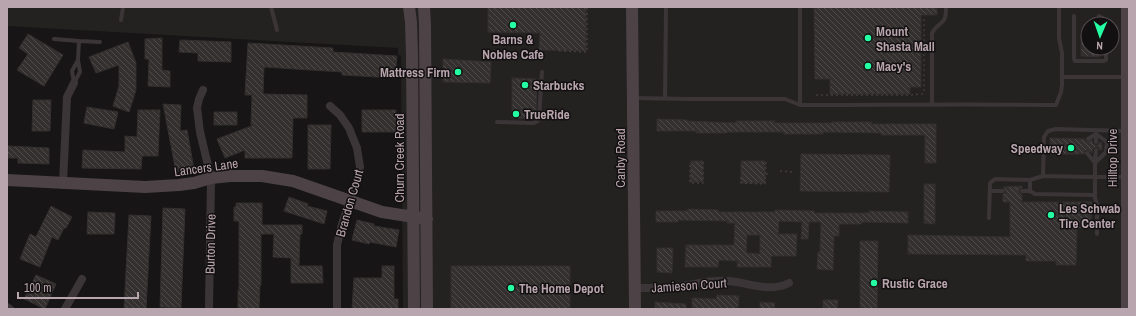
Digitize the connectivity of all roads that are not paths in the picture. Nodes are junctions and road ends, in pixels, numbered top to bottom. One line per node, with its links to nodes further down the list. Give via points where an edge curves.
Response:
1 (123, 7): 12 (lane)
2 (272, 7): 13 (lane)
3 (409, 7): 50 (main road, Churn Creek Road, via 412,55)
4 (424, 7): 52 (main road, Churn Creek Road)
5 (632, 7): 24 (main road, Canby Road)
6 (666, 7): 25 (lane)
7 (800, 7): 27 (lane)
8 (946, 7): 26 (lane, via 944,20 932,33)
9 (1059, 7): 20 (lane)
10 (1127, 7): 21 (main road, Hilltop Drive)
11 (1074, 16): 17 (lane, via 1075,61 1104,61)
12 (121, 20)
13 (277, 30)
14 (54, 39): 15 (lane)
15 (79, 41): 16 (lane); 18 (lane)
16 (100, 42)
17 (1106, 56)
18 (78, 60): 22 (lane, via 72,71); 22 (lane, via 80,72)
19 (542, 72): 29 (lane, via 538,121)
20 (1062, 77): 21 (lane); 26 (lane, via 1062,90 1056,105)
21 (1128, 77): 30 (main road, Hilltop Drive)
22 (74, 83): 43 (street, via 67,97)
23 (203, 90): 40 (street, Burton Drive, via 197,108)
24 (633, 98): 25 (lane); 56 (main road, Canby Road)
25 (665, 99): 27 (lane, via 785,99)
26 (932, 104): 27 (lane)
27 (800, 105)
28 (330, 106): 49 (street, Brandon Court, via 349,128 359,155 360,171)
29 (497, 122)
30 (1126, 131): 31 (lane); 39 (main road, Hilltop Drive)
31 (1096, 133): 32 (lane); 33 (lane); 36 (lane, via 1107,142 1106,152); 37 (lane, via 1056,129 1048,131 1044,137)
32 (1088, 139)
33 (1096, 142)
34 (1096, 150): 36 (lane)
35 (1087, 154): 36 (lane)
36 (1095, 163): 38 (lane)
37 (1043, 176): 38 (lane); 42 (lane)
38 (1095, 177): 39 (lane); 48 (lane)
39 (1126, 177): 57 (main road, Hilltop Drive)
40 (211, 178): 43 (main road, Lancers Lane, via 194,183 145,187); 49 (main road, Lancers Lane, via 244,175 277,177); 61 (street, Burton Drive)
41 (7, 180): 43 (main road, Lancers Lane)
42 (1030, 180): 44 (lane, via 995,179 990,183); 47 (lane)
43 (63, 183)
44 (990, 191): 45 (lane); 51 (lane)
45 (1003, 191)
46 (1022, 191): 47 (lane)
47 (1030, 191): 48 (lane, via 1035,194)
48 (1095, 195): 53 (lane)
49 (350, 201): 50 (main road, Lancers Lane, via 382,212); 62 (street, Brandon Court, via 337,245)
50 (413, 217): 52 (main road, Lancers Lane); 63 (main road, Churn Creek Road)
51 (989, 218)
52 (427, 219): 64 (main road, Churn Creek Road)
53 (1097, 234)
54 (82, 279): 60 (street)
55 (789, 283): 56 (street, Jamieson Court, via 766,288 730,281 712,281 675,287)
56 (635, 288): 65 (main road, Canby Road)
57 (1127, 302)
58 (7, 307): 59 (street)
59 (10, 309)
60 (66, 309)
61 (209, 309)
62 (337, 309)
63 (414, 309)
64 (427, 309)
65 (635, 309)

